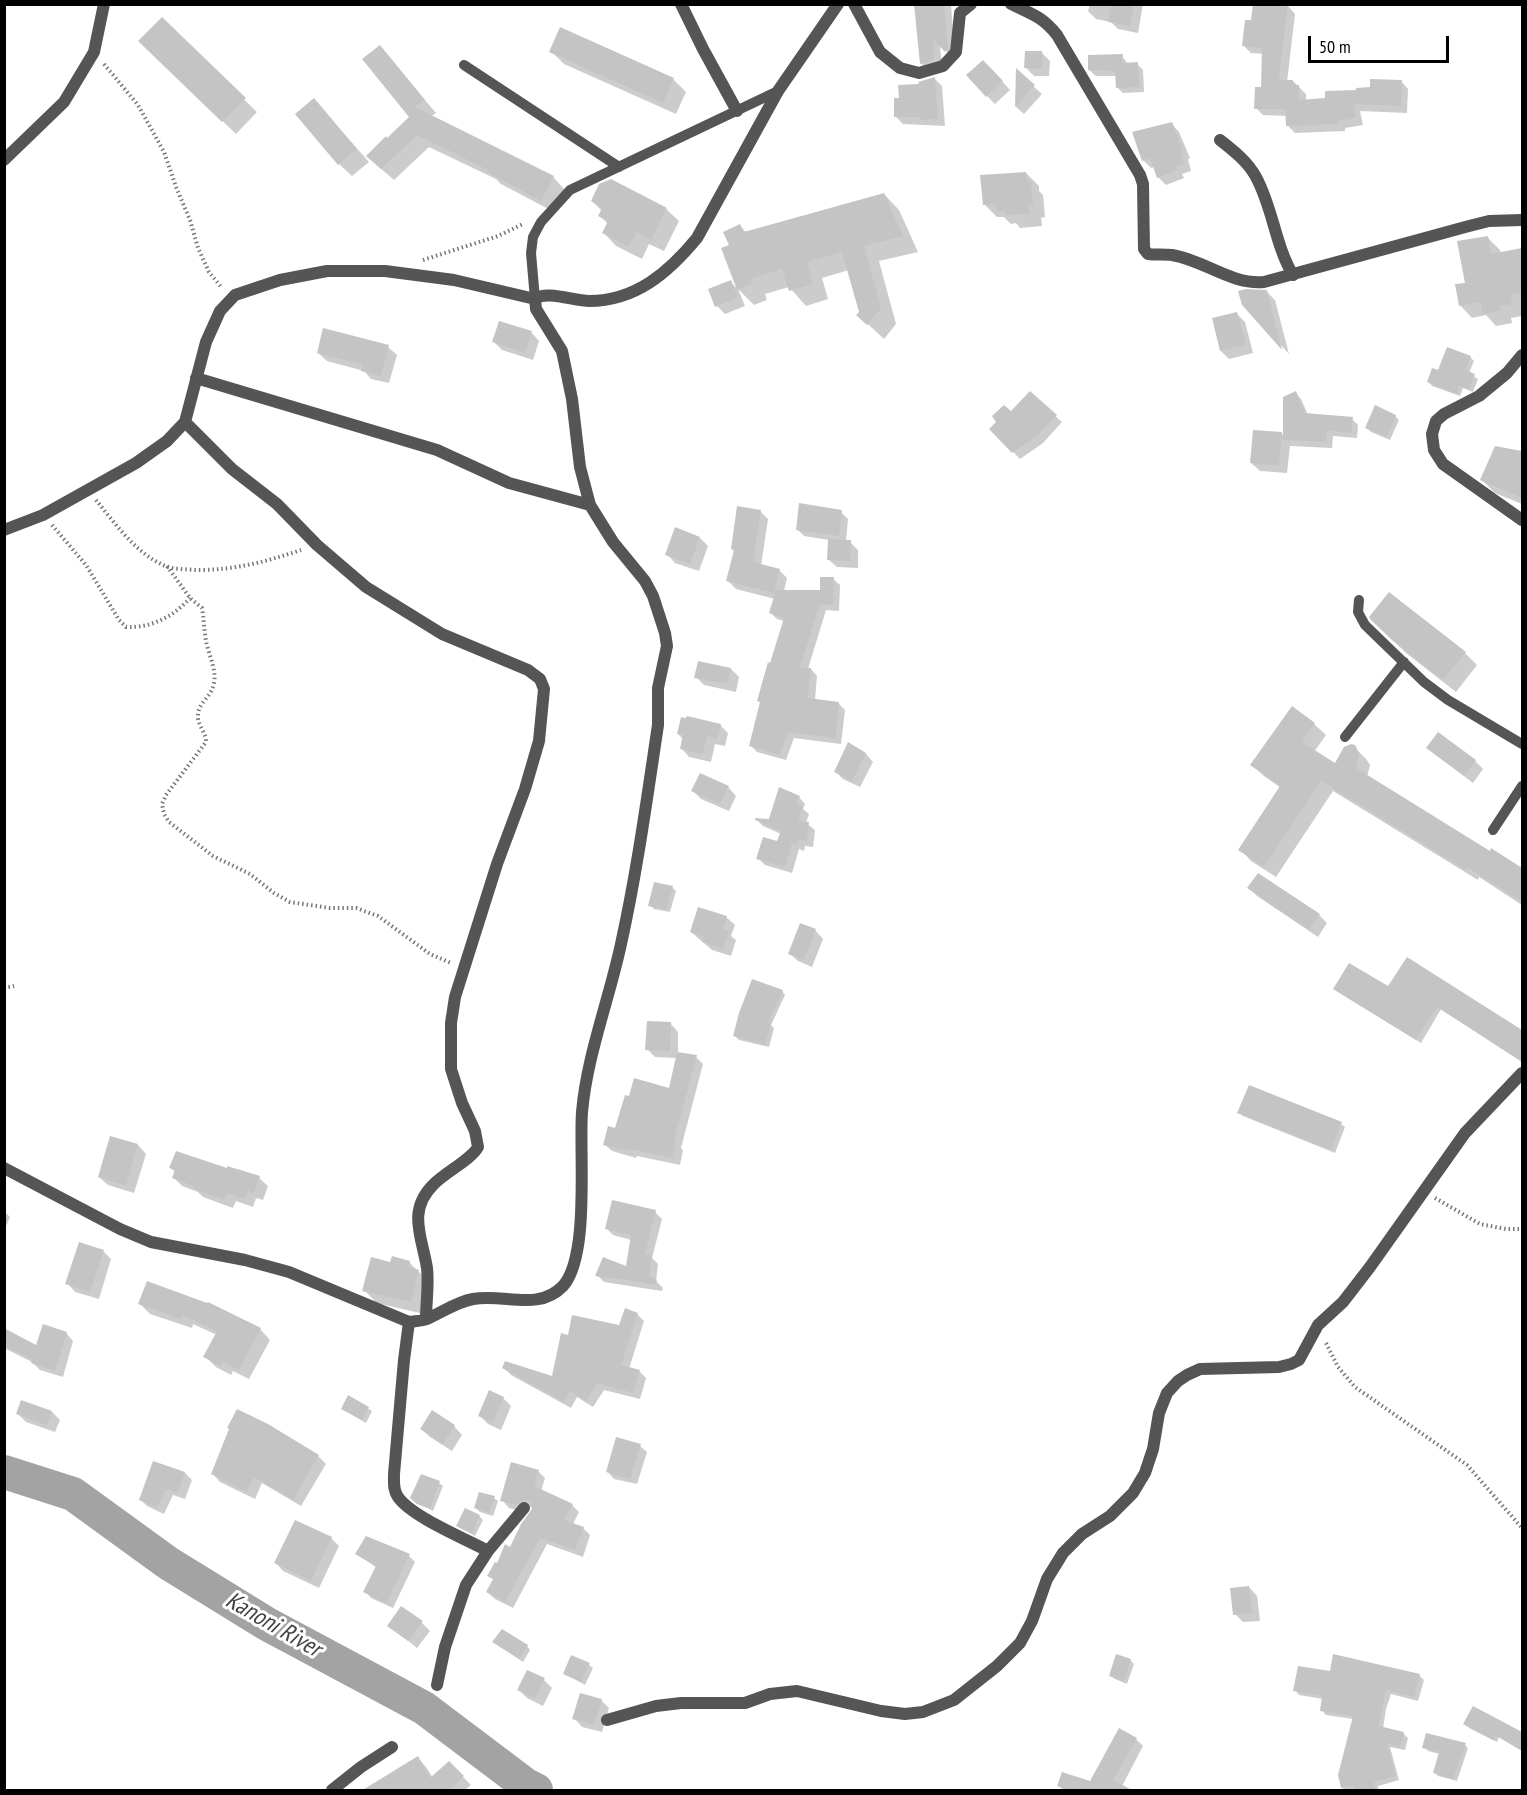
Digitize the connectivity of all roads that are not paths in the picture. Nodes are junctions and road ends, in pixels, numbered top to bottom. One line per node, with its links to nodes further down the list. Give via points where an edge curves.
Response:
1 (104, 4): 11 (street, via 94,52 64,102)
2 (681, 4): 9 (street)
3 (838, 4): 8 (street)
4 (854, 4): 5 (street, via 880,52 900,68 919,73 943,66 956,52 960,13)
5 (971, 4)
6 (1011, 4): 14 (street, via 1047,22 1057,35 1140,175 1144,249 1148,254 1172,255 1243,282)
7 (464, 65): 12 (lane)
8 (778, 91): 9 (lane); 15 (street, via 697,238 661,277 645,287 606,299 588,301 542,295)
9 (737, 111): 12 (lane)
10 (1220, 140): 14 (street, via 1241,157 1256,178)
11 (4, 160)
12 (619, 167): 15 (lane, via 570,190 541,222 532,245)
13 (1522, 220): 14 (street, via 1489,221)
14 (1293, 275)
15 (535, 299): 17 (street, via 454,280 385,271 327,271 280,280 235,295 219,311); 19 (street, via 536,309 562,351 580,467)
16 (1522, 355): 20 (street, via 1479,396 1444,414 1432,434 1434,450 1443,464)
17 (196, 378): 18 (street); 19 (street, via 437,450 509,483)
18 (185, 422): 21 (street, via 136,464 43,515); 30 (street, via 232,470 277,504 366,587 442,634 536,674 544,689 539,741 455,997 451,1069 478,1147 475,1154 432,1186 420,1202 418,1223 427,1270)
19 (590, 505): 30 (street, via 613,542 645,581 665,633 666,646 638,856 582,1112 583,1182 578,1245 572,1272 549,1297 536,1301 501,1297 470,1300)
20 (1522, 520)
21 (4, 531)
22 (1359, 600): 23 (lane, via 1358,612 1365,625)
23 (1404, 662): 24 (lane); 25 (lane, via 1448,700)
24 (1345, 737)
25 (1522, 744)
26 (1522, 786): 27 (lane)
27 (1493, 830)
28 (1522, 1073): 35 (street, via 1465,1133 1343,1302 1318,1325 1299,1360 1279,1367 1200,1369 1167,1393 1145,1473 1133,1493 1063,1553 1047,1579 1020,1643 954,1700 923,1713 905,1714 783,1691 745,1703 681,1702)
29 (4, 1167): 31 (street, via 151,1242 289,1272)
30 (426, 1319): 31 (street)
31 (409, 1322): 33 (street, via 395,1492 416,1513)
32 (524, 1508): 33 (street)
33 (489, 1551): 34 (street, via 466,1585)
34 (437, 1685)
35 (607, 1720)
36 (392, 1747): 37 (street)
37 (332, 1791)

